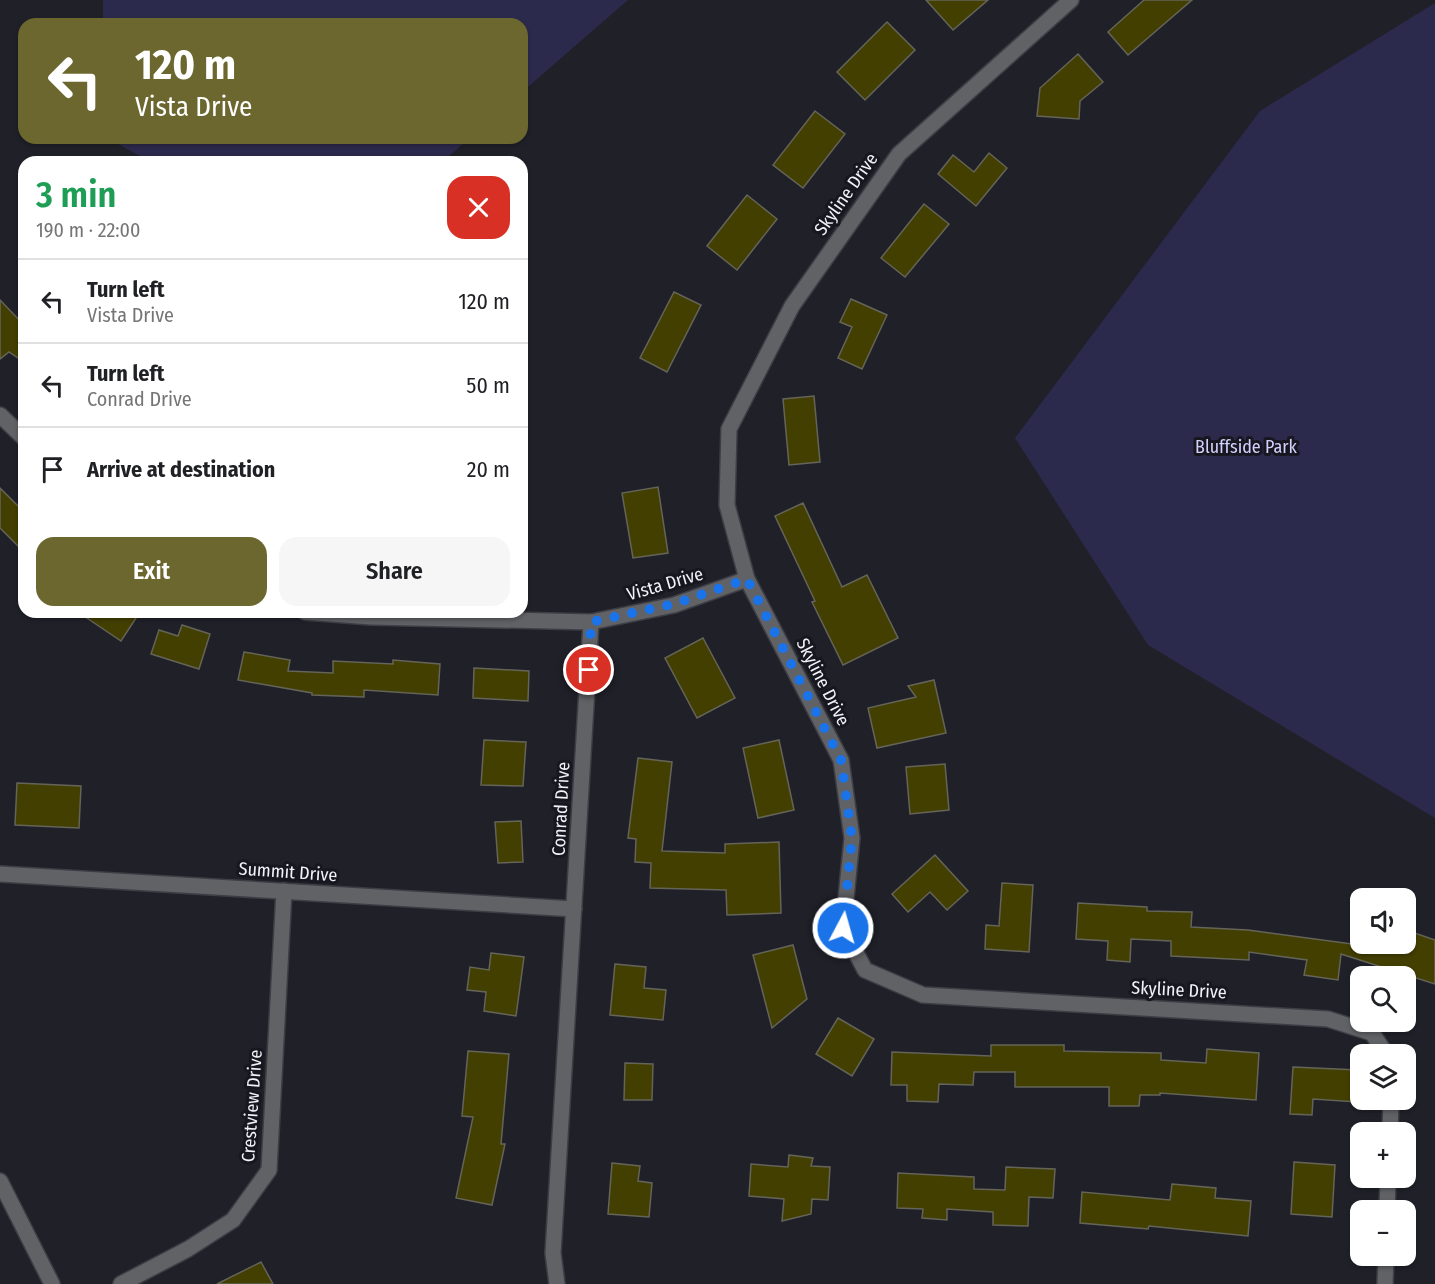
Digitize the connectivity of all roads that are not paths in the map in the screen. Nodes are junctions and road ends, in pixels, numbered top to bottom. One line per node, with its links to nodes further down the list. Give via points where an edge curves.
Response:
1 (1071, 0): 4 (street, Skyline Drive, via 899,154 792,306 729,429 727,506)
2 (0, 415): 3 (street)
3 (18, 432)
4 (747, 579): 6 (street, Vista Drive, via 674,604); 10 (street, Skyline Drive, via 841,760 852,838 843,928 865,970 923,994 1328,1019 1372,1033)
5 (415, 618): 6 (street)
6 (591, 622): 9 (street, Conrad Drive)
7 (0, 874): 8 (street, Summit Drive)
8 (285, 891): 9 (street, Summit Drive); 14 (street, Crestview Drive, via 269,1170 233,1220)
9 (574, 909): 15 (street, Conrad Drive, via 553,1253)
10 (1379, 1044)
11 (0, 1181): 13 (street)
12 (1386, 1266): 16 (street)
13 (52, 1284)
14 (121, 1284)
15 (557, 1284)
16 (1385, 1284)

